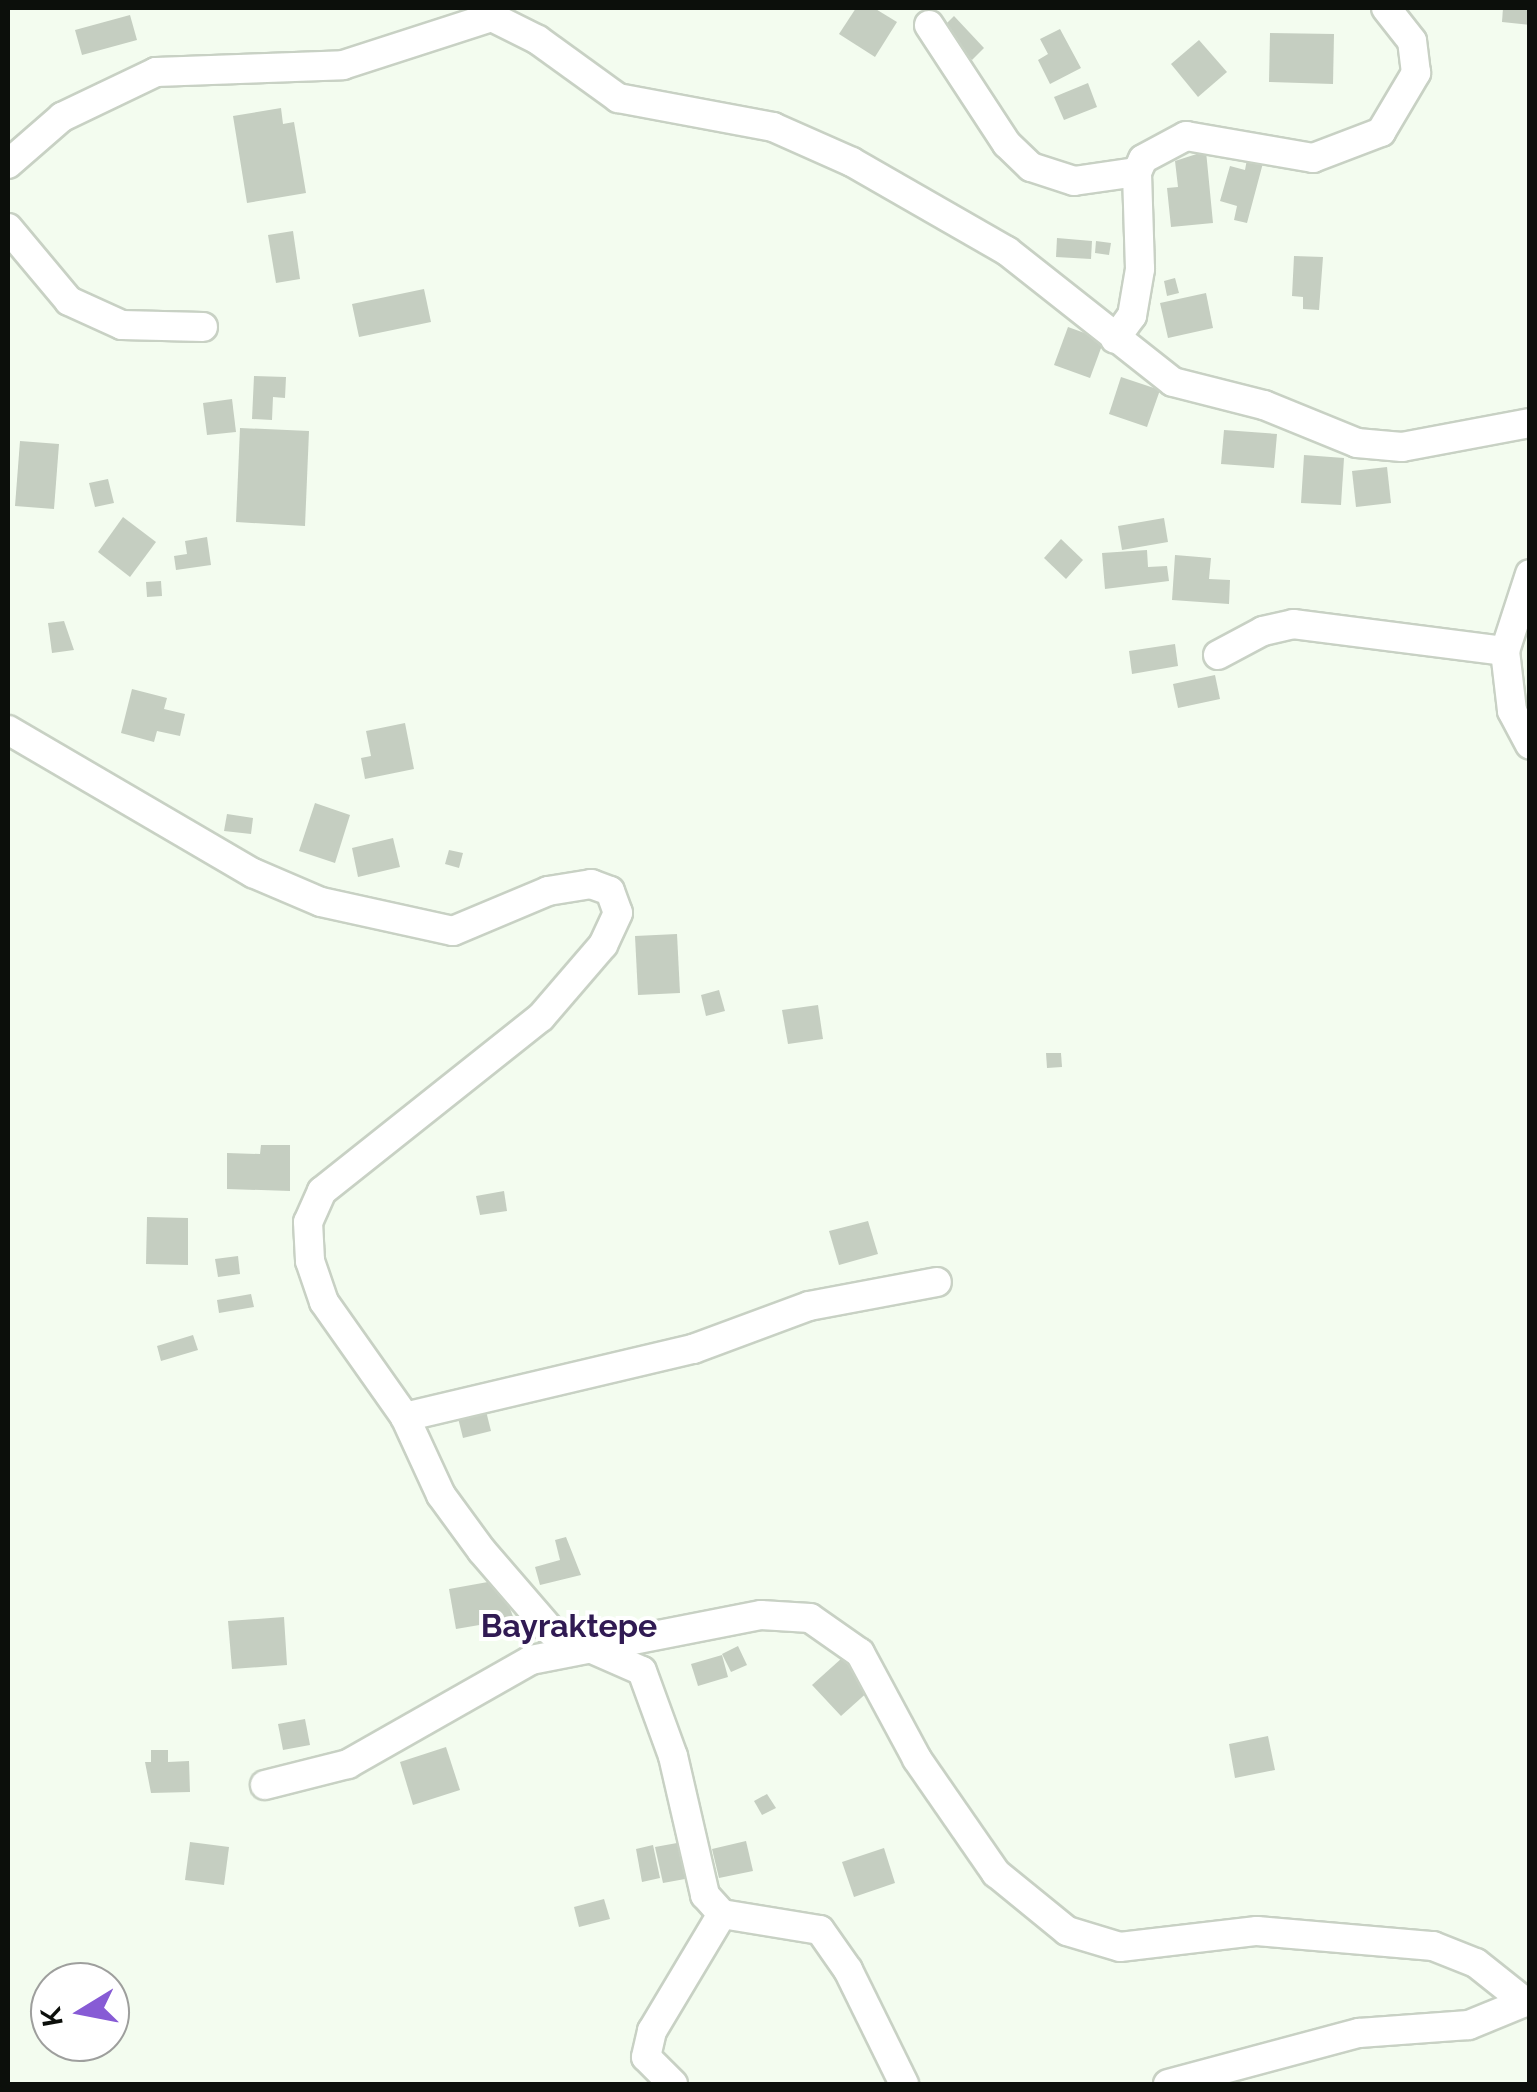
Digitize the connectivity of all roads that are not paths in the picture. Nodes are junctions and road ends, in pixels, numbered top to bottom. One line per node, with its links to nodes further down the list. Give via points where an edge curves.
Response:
1 (1386, 8): 4 (street, via 1412,41 1416,73 1382,132 1313,158 1186,136 1154,149)
2 (930, 25): 4 (street, via 1007,144 1031,166 1074,181)
3 (8, 164): 7 (street, via 62,118 156,72 343,65 492,17 538,40 618,98 773,127 852,162 1007,252)
4 (1138, 172): 7 (street, via 1140,269 1132,316)
5 (8, 228): 6 (street, via 70,301 122,325)
6 (203, 327)
7 (1115, 339): 8 (street, via 1173,382 1264,405 1357,443 1436,443)
8 (1530, 423)
9 (1530, 574): 10 (street)
10 (1505, 651): 11 (street, via 1294,624 1263,631); 13 (street, via 1512,711)
11 (1218, 655)
12 (8, 730): 15 (street, via 238,865 321,902 452,930 548,892 592,884 610,891 618,912 577,979 476,1072 322,1191 308,1222 310,1261 324,1302)
13 (1530, 745)
14 (937, 1282): 15 (street, via 809,1306 694,1349)
15 (405, 1418): 16 (street, via 441,1495 482,1551 551,1631)
16 (577, 1647): 17 (street, via 531,1660 348,1764); 18 (street, via 642,1671 673,1756 705,1895); 19 (street, via 761,1615 810,1618 860,1653 917,1759 996,1873 1068,1931 1120,1947 1257,1931 1433,1946 1476,1963)
17 (264, 1785)
18 (722, 1914): 20 (street, via 652,2031 646,2057); 21 (street, via 820,1930 848,1970)
19 (1527, 2001): 22 (street, via 1469,2025 1359,2033)
20 (674, 2084)
21 (904, 2084)
22 (1168, 2084)

